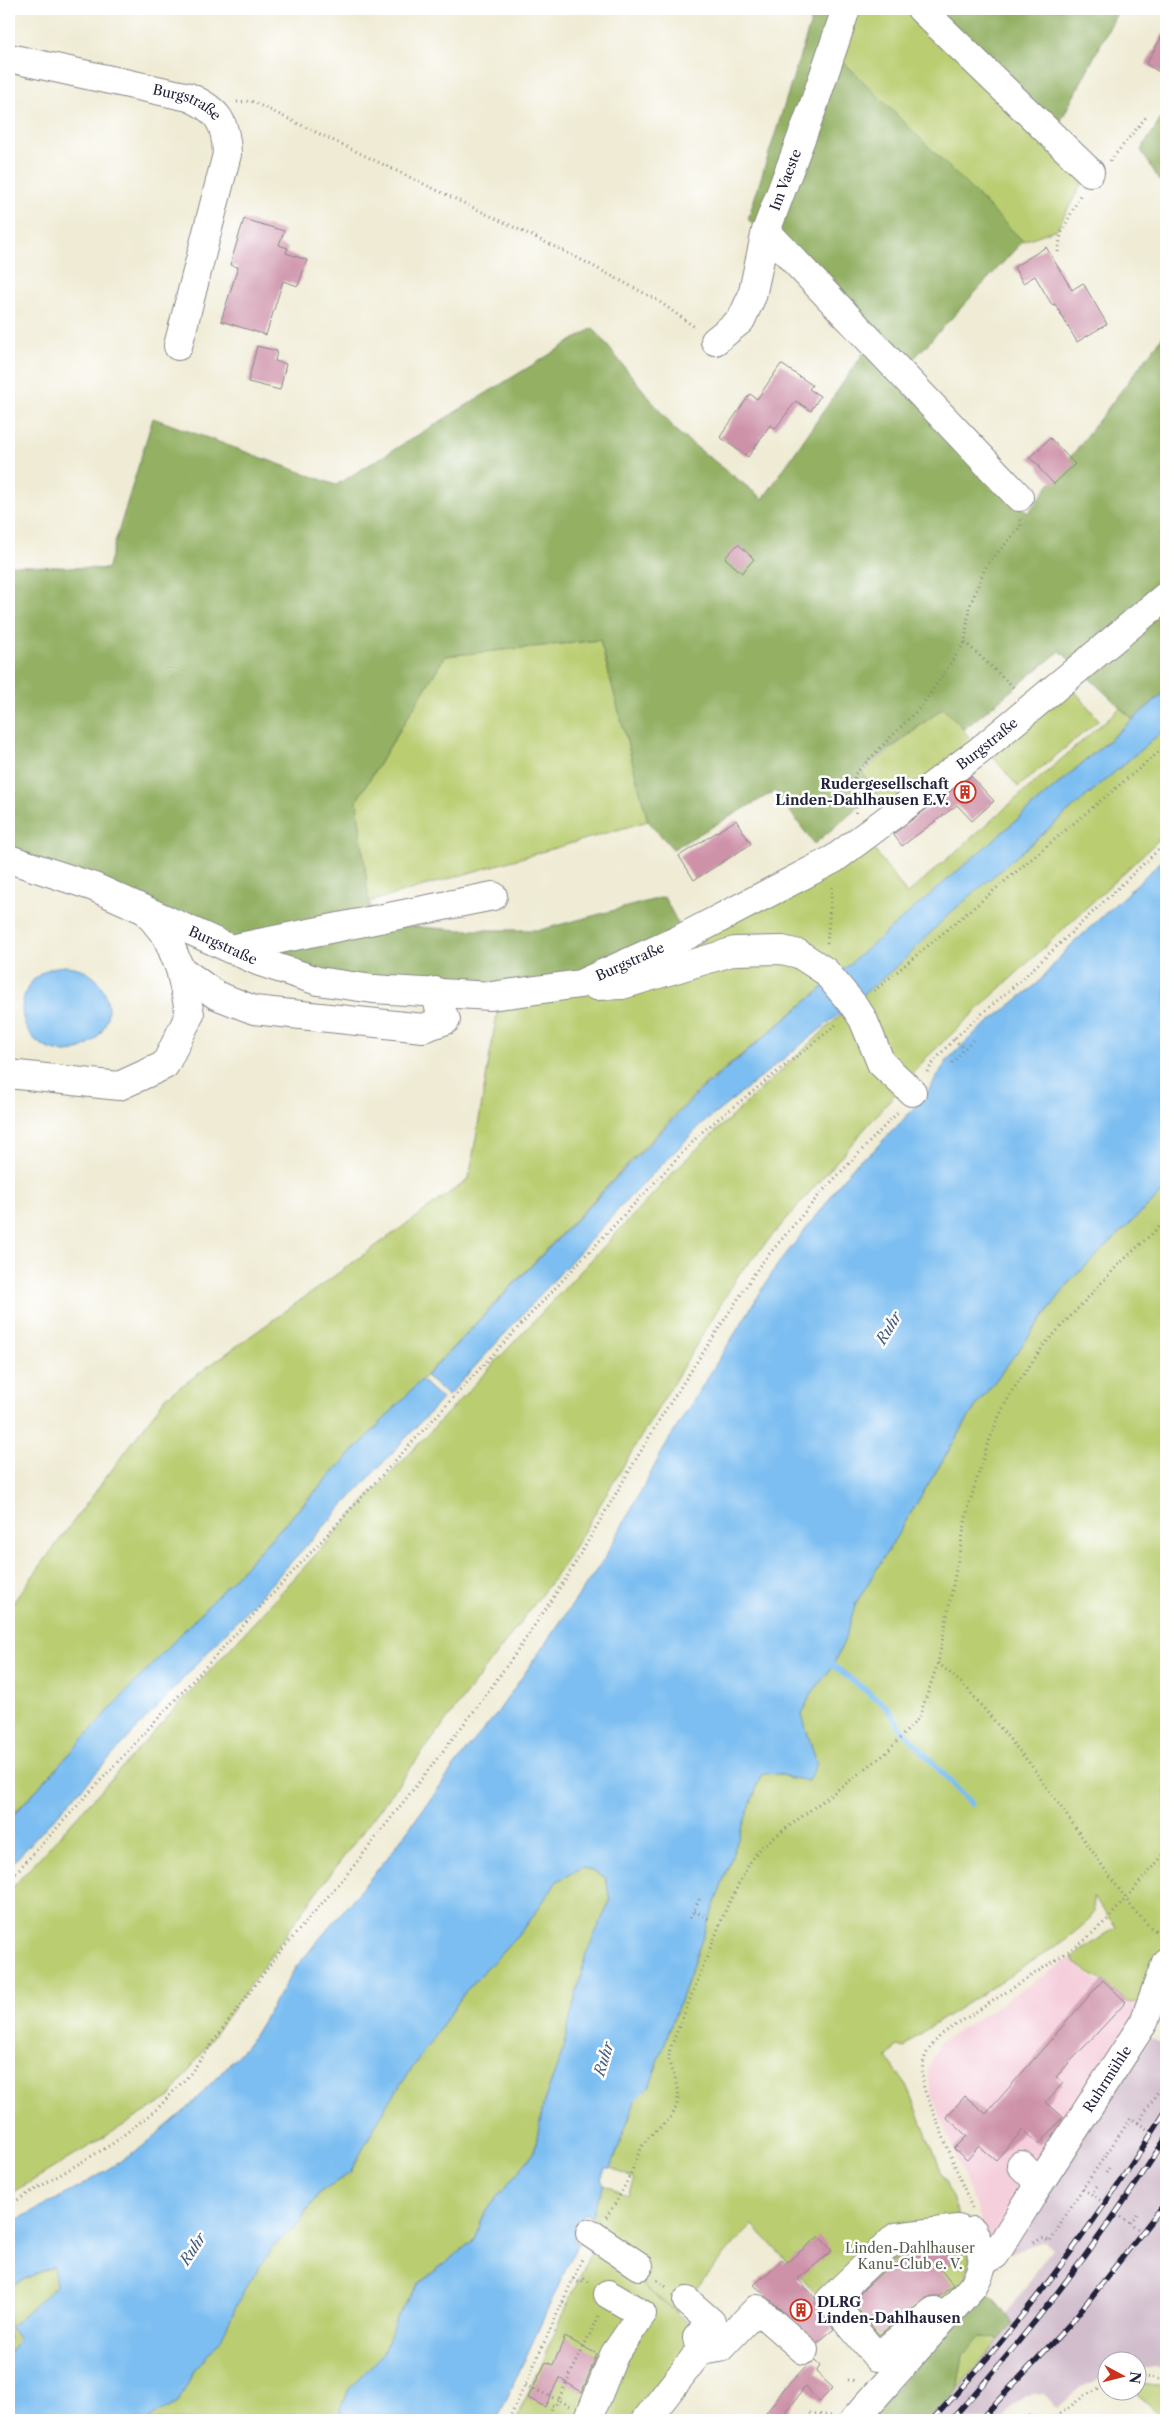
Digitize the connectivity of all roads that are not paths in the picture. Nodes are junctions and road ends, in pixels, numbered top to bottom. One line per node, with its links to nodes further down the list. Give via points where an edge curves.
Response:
1 (846, 9): 5 (street, Im Vaeste)
2 (921, 9): 4 (street)
3 (9, 58): 7 (street, Burgstraße, via 189,97 208,105 218,117 226,136 227,154)
4 (1090, 172)
5 (766, 231): 6 (street, Im Vaeste, via 752,296 741,320); 8 (street)
6 (715, 342)
7 (178, 346)
8 (1019, 497)
9 (1166, 596): 15 (street, Burgstraße, via 1034,707 834,859 678,940)
10 (9, 859): 12 (street, Burgstraße, via 94,888)
11 (493, 896): 13 (street)
12 (146, 911): 13 (street, Burgstraße); 14 (street, via 167,937)
13 (230, 949): 16 (street, Burgstraße, via 318,981 373,989)
14 (180, 969): 16 (street, via 216,995 254,1010 423,1028 446,1020); 17 (street, via 190,1014 165,1065 120,1086)
15 (580, 984): 16 (street, Burgstraße, via 491,996); 18 (street, via 622,985 735,951 782,950 799,954 825,971 855,1007 881,1063)
16 (435, 992)
17 (9, 1074)
18 (912, 1092)
19 (1166, 1962): 21 (street, Ruhrmühle, via 1144,2022)
20 (1021, 2165): 21 (street, via 1034,2178)
21 (1036, 2189): 23 (street, Ruhrmühle)
22 (593, 2234): 24 (street)
23 (989, 2258): 27 (street, via 966,2230 896,2236 830,2300 877,2356); 31 (street, Ruhrmühle, via 973,2286)
24 (639, 2266)
25 (608, 2294): 30 (street, via 642,2314 614,2355)
26 (687, 2301): 28 (street)
27 (934, 2310)
28 (704, 2335): 29 (street, via 720,2348 757,2309); 32 (street)
29 (804, 2350)
30 (589, 2418)
31 (844, 2418)
32 (646, 2420)

